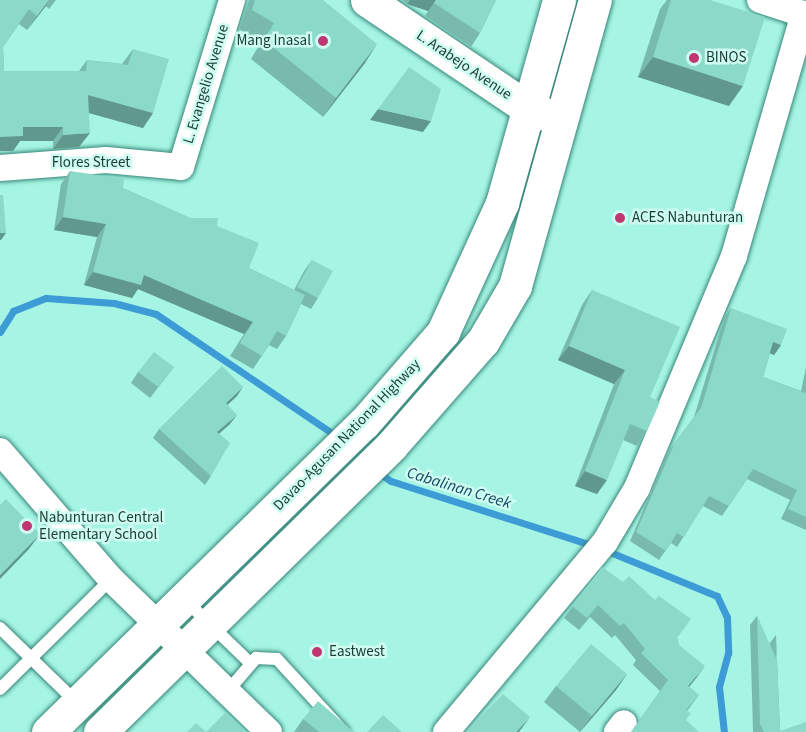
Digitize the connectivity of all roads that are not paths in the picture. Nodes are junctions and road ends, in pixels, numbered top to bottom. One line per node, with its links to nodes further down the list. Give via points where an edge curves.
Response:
1 (232, 0): 9 (street, L. Evangelio Avenue)
2 (367, 0): 7 (main road, L. Arabejo Avenue)
3 (559, 0): 7 (main road, Davao-Agusan National Highway)
4 (595, 0): 8 (main road)
5 (760, 0): 6 (street)
6 (805, 15): 27 (street, via 712,320 638,488 587,565)
7 (531, 110): 8 (main road, L. Arabejo Avenue); 13 (main road, Davao-Agusan National Highway, via 474,274 443,332 364,423)
8 (565, 120): 14 (main road, via 515,286 483,341 391,447)
9 (181, 167): 10 (street, Flores Street, via 106,160)
10 (0, 168)
11 (0, 451): 12 (street)
12 (111, 579): 15 (street); 18 (lane)
13 (184, 598): 14 (lane); 15 (main road, Davao-Agusan National Highway)
14 (208, 625): 17 (main road); 19 (lane)
15 (158, 626): 17 (street); 22 (main road, Davao-Agusan National Highway)
16 (0, 628): 18 (lane)
17 (182, 651): 21 (street); 24 (main road)
18 (31, 658): 20 (lane); 22 (lane)
19 (250, 663): 21 (lane); 26 (lane, via 277,659)
20 (0, 689)
21 (227, 692): 25 (street)
22 (77, 703): 23 (main road, Davao-Agusan National Highway)
23 (48, 732)
24 (100, 732)
25 (269, 732)
26 (344, 732)
27 (446, 732)

